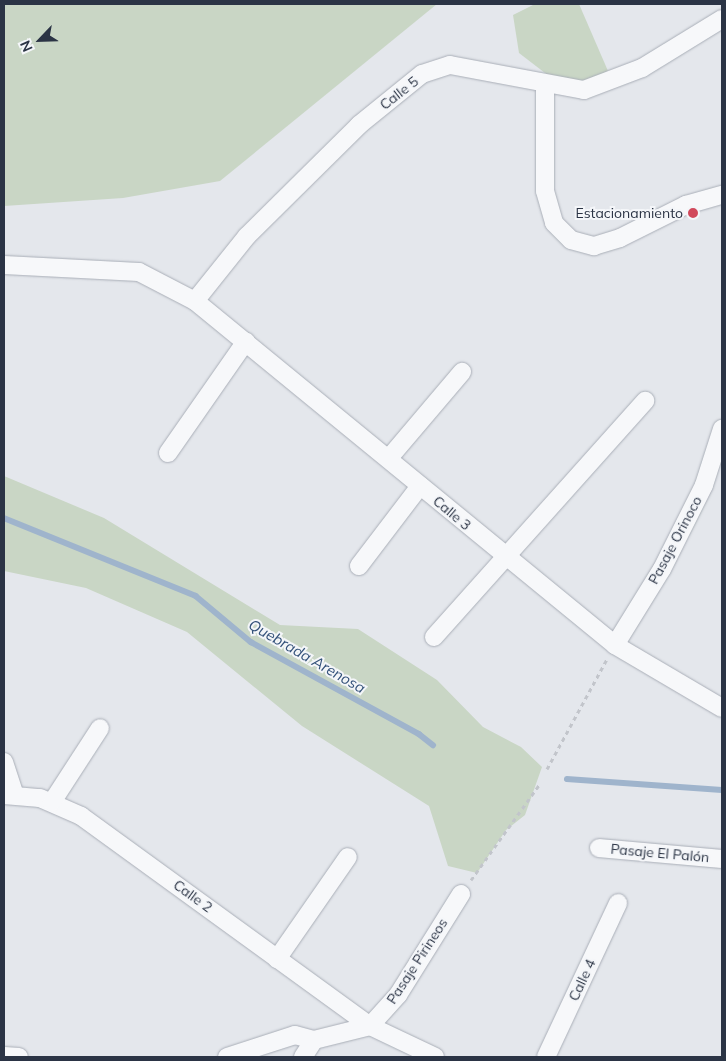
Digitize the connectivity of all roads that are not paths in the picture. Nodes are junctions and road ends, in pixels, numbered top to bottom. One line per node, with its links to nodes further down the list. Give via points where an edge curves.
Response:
1 (722, 19): 2 (street, Calle 5, via 642,68 614,80 584,90)
2 (546, 84): 3 (street, via 545,191 554,223 571,240 594,246 620,238 686,205); 5 (street, Calle 5, via 521,76 450,65 422,74 359,125 247,236)
3 (722, 195)
4 (4, 265): 5 (street, Calle 3, via 139,272)
5 (196, 301): 6 (street, Calle 3)
6 (246, 341): 10 (street); 11 (street, Calle 3)
7 (462, 372): 11 (street)
8 (645, 401): 13 (street)
9 (722, 429): 16 (street, Pasaje Orinoco, via 700,494 662,569)
10 (168, 453)
11 (389, 458): 12 (street, Calle 3)
12 (420, 486): 13 (street, Calle 3); 14 (street)
13 (506, 558): 15 (street); 16 (street, Calle 3)
14 (359, 566)
15 (434, 637)
16 (615, 646): 17 (street, Calle 3)
17 (722, 708)
18 (100, 728): 21 (street)
19 (4, 762): 20 (street)
20 (9, 794): 21 (street, Calle 2)
21 (52, 802): 27 (street, Calle 2, via 81,816)
22 (598, 848): 24 (street, Pasaje El Palón)
23 (348, 857): 27 (street)
24 (722, 859)
25 (461, 894): 28 (street, Pasaje Pirineos, via 398,995)
26 (618, 903): 35 (street, Calle 4)
27 (277, 959): 28 (street, Calle 2)
28 (370, 1026): 29 (street); 34 (street, Calle 2)
29 (314, 1040): 32 (street, via 295,1035); 33 (street)
30 (4, 1056): 31 (street)
31 (19, 1057)
32 (227, 1057)
33 (303, 1057)
34 (435, 1057)
35 (546, 1057)

